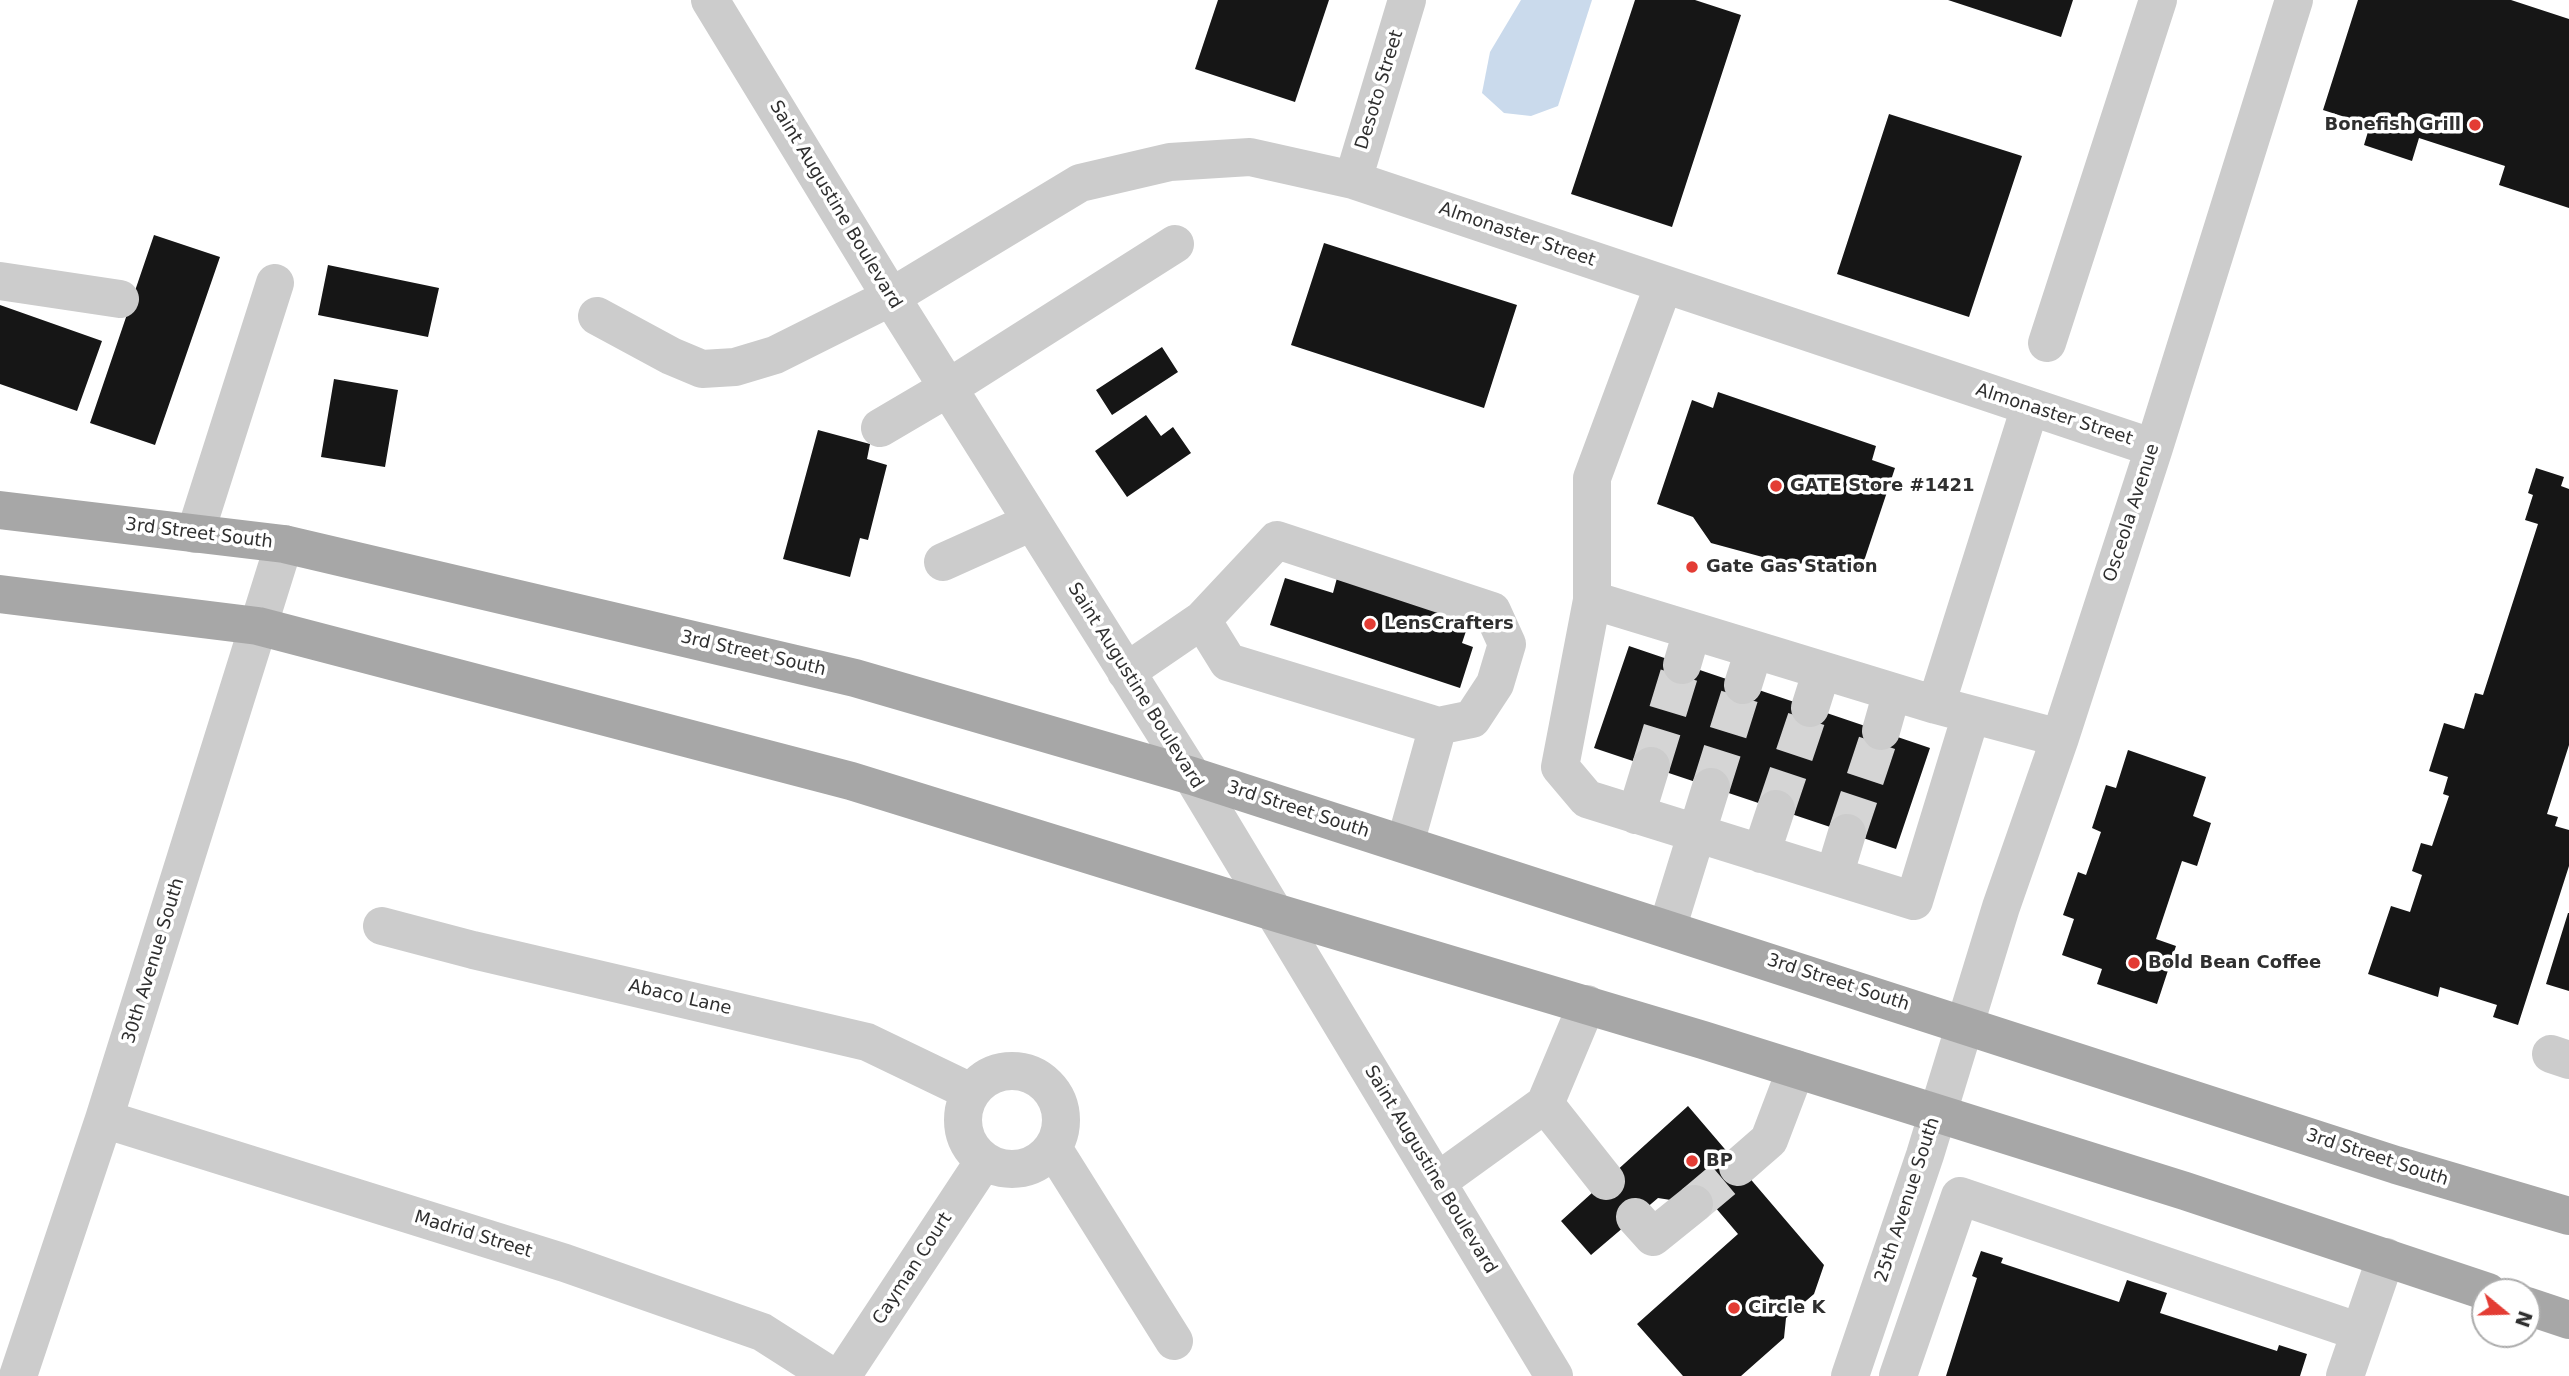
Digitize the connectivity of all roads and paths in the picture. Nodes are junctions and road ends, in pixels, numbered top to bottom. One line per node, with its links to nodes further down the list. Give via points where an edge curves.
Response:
1 (709, 0): 10 (street, Saint Augustine Boulevard)
2 (1407, 0): 5 (street, Desoto Street)
3 (2158, 0): 13 (street)
4 (2294, 0): 17 (street, Osceola Avenue)
5 (1353, 180): 9 (street, Almonaster Street); 10 (street, Almonaster Street, via 1250,157 1170,162 1080,183)
6 (1175, 244): 14 (street)
7 (0, 282): 11 (street)
8 (275, 283): 20 (street)
9 (1664, 284): 15 (street, Almonaster Street); 24 (street, via 1592,478)
10 (891, 297): 12 (street, Almonaster Street, via 775,355 735,367 702,369); 14 (street, Saint Augustine Boulevard)
11 (120, 299)
12 (597, 316)
13 (2047, 342)
14 (948, 388): 16 (street); 19 (street, Saint Augustine Boulevard)
15 (2030, 407): 17 (street, Almonaster Street); 33 (street)
16 (880, 428)
17 (2154, 448): 36 (street, Osceola Avenue)
18 (0, 510): 20 (main road, 3rd Street South)
19 (1032, 522): 22 (street); 29 (street, Saint Augustine Boulevard)
20 (195, 534): 21 (main road, 3rd Street South)
21 (284, 544): 26 (street, 30th Avenue South); 38 (main road, 3rd Street South, via 855,678)
22 (943, 562)
23 (0, 594): 26 (main road)
24 (1592, 600): 27 (street, via 1687,648); 41 (street, via 1560,767 1587,799)
25 (1202, 620): 29 (street); 34 (street, via 1228,662); 34 (street, via 1277,540 1492,611 1507,644 1495,684 1472,719)
26 (258, 626): 47 (main road, via 851,780); 56 (street, 30th Avenue South)
27 (1754, 650): 28 (street); 30 (street)
28 (1822, 670): 31 (street); 32 (street)
29 (1126, 672): 38 (street, Saint Augustine Boulevard)
30 (1743, 685)
31 (1892, 692): 33 (street); 35 (street)
32 (1810, 708)
33 (1954, 710): 36 (street); 46 (street, via 1914,901)
34 (1438, 726): 44 (street)
35 (1881, 731)
36 (2060, 738): 51 (street, Osceola Avenue)
37 (1651, 766): 41 (street)
38 (1192, 776): 44 (main road, 3rd Street South); 47 (street, Saint Augustine Boulevard)
39 (1711, 787): 43 (street)
40 (1776, 809): 45 (street)
41 (1636, 815): 43 (street)
42 (1847, 833): 46 (street)
43 (1698, 834): 45 (street); 49 (street)
44 (1405, 844): 49 (main road, 3rd Street South)
45 (1761, 854): 46 (street)
46 (1834, 876)
47 (1273, 912): 50 (main road); 61 (street, Saint Augustine Boulevard)
48 (382, 926): 53 (street, Abaco Lane, via 867,1042)
49 (1667, 929): 51 (main road, 3rd Street South)
50 (1587, 1004): 52 (main road); 54 (street)
51 (1966, 1024): 55 (street, 25th Avenue South); 63 (main road, 3rd Street South, via 2384,1161)
52 (1796, 1069): 55 (main road); 59 (street, via 1769,1140)
53 (971, 1092): 57 (street, via 984,1078 1002,1070 1040,1078 1054,1093 1060,1111 1061,1130); 58 (street, via 963,1110 962,1129 970,1147)
54 (1545, 1104): 60 (street); 61 (street)
55 (1937, 1114): 65 (street, 25th Avenue South); 66 (main road)
56 (104, 1119): 73 (street, 30th Avenue South); 74 (street, Madrid Street, via 565,1263 762,1332)
57 (1053, 1148): 58 (street, via 1039,1162 1020,1170 1001,1169); 72 (street)
58 (984, 1161): 75 (street, Cayman Court)
59 (1738, 1167)
60 (1606, 1181)
61 (1437, 1182): 76 (street, Saint Augustine Boulevard)
62 (1694, 1204): 64 (street, via 1653,1237)
63 (2569, 1216)
64 (1635, 1217)
65 (1891, 1255): 67 (street); 77 (street, 25th Avenue South)
66 (2386, 1257): 68 (main road); 71 (street)
67 (1935, 1270): 71 (street, via 1960,1196); 78 (street)
68 (2471, 1286)
69 (2541, 1311): 70 (main road)
70 (2569, 1320)
71 (2360, 1332): 79 (street)
72 (1174, 1341)
73 (18, 1376)
74 (831, 1376)
75 (842, 1376)
76 (1554, 1376)
77 (1850, 1376)
78 (1898, 1376)
79 (2345, 1376)

